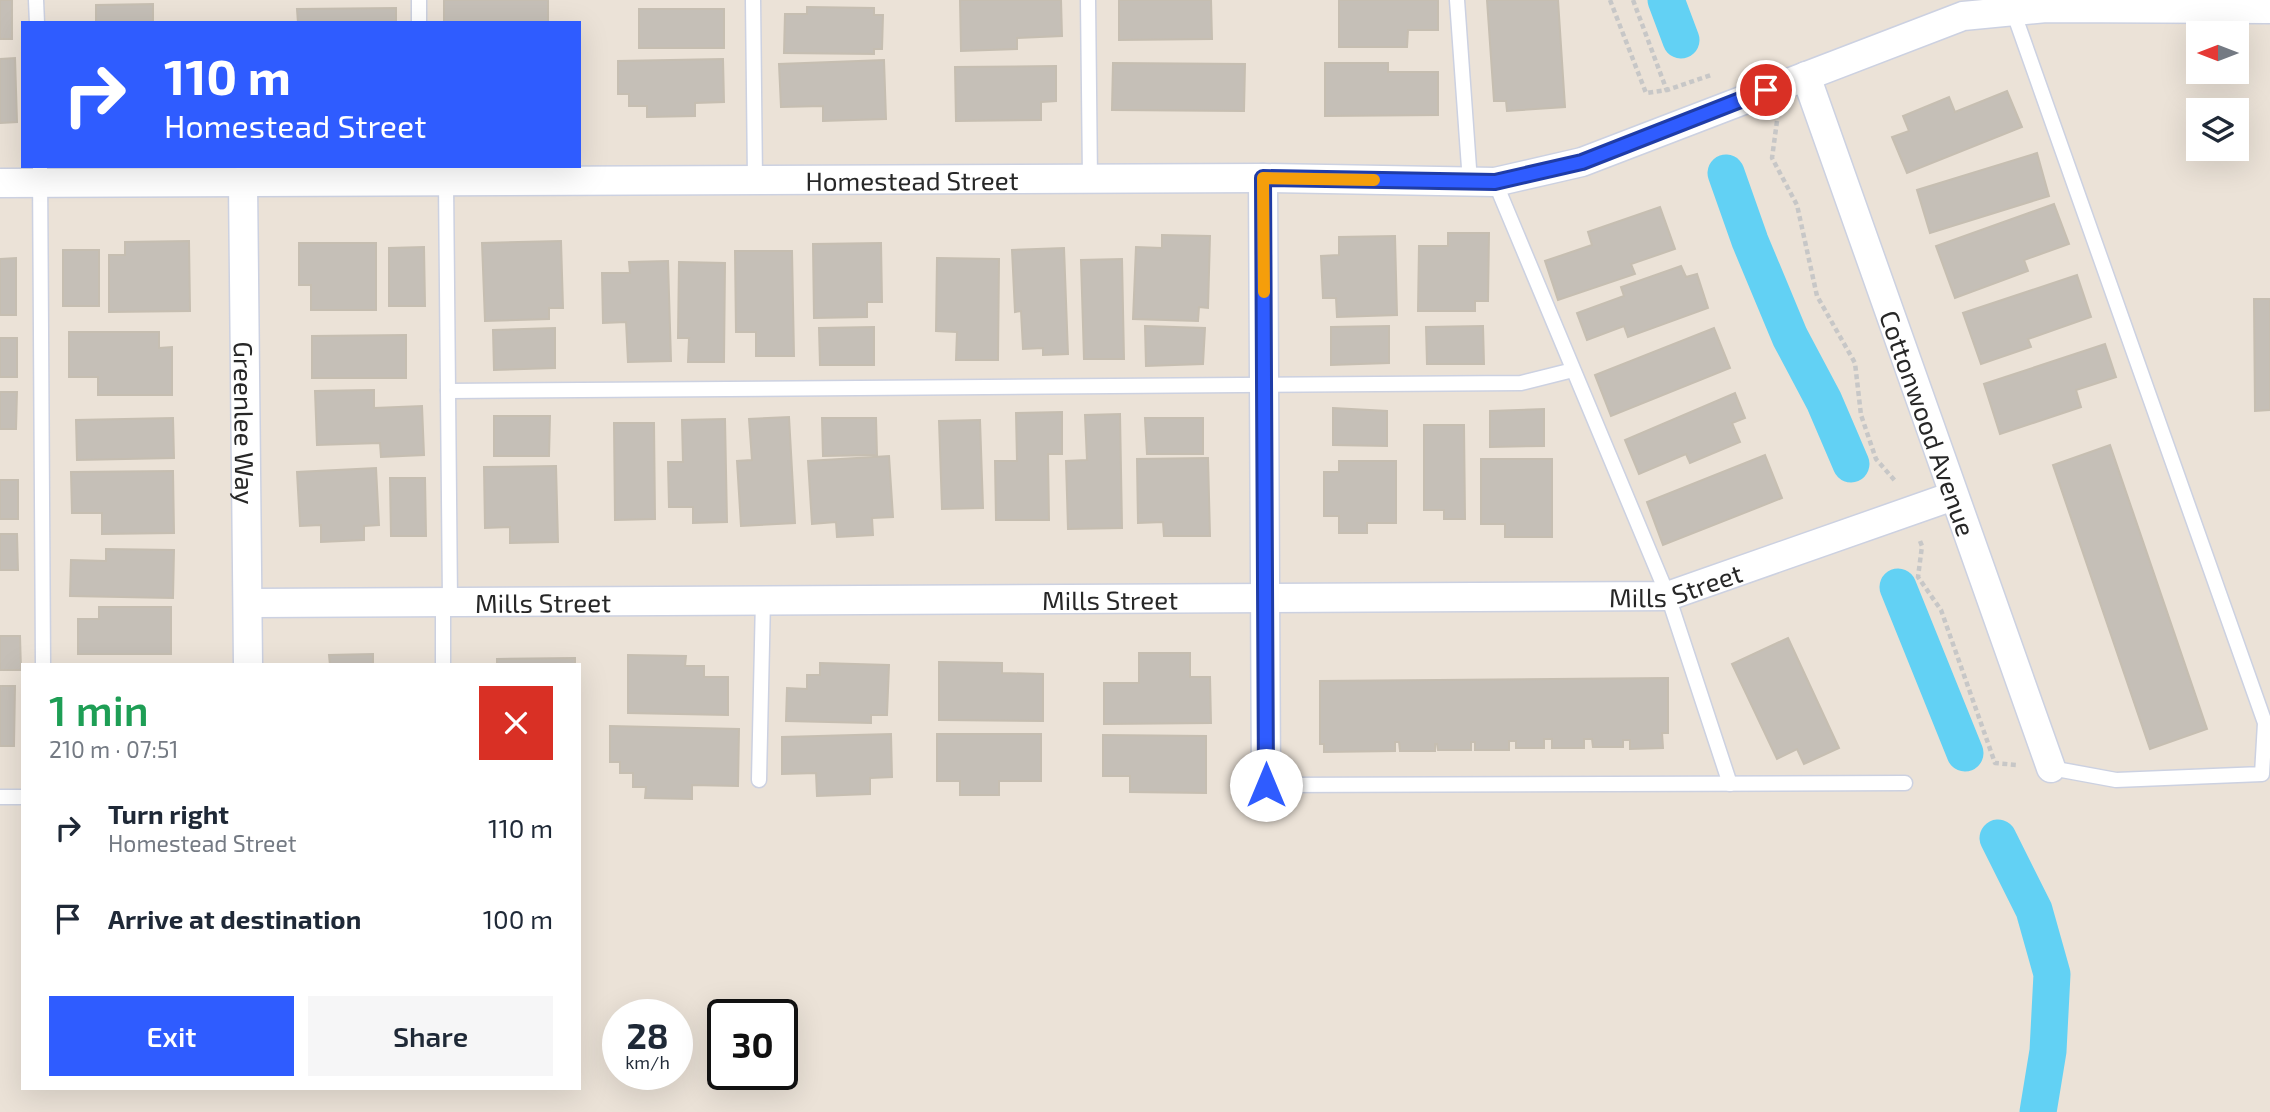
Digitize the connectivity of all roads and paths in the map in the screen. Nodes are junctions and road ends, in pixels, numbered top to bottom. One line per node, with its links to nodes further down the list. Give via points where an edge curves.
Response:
1 (36, 0): 10 (lane)
2 (419, 0): 11 (lane)
3 (753, 0): 20 (lane)
4 (1088, 0): 19 (lane)
5 (1457, 0): 22 (lane)
6 (1610, 0): 13 (path, via 1646,93)
7 (1633, 0): 13 (path)
8 (2270, 9): 9 (street, Homestead Street)
9 (2013, 11): 12 (street, Homestead Street, via 1964,16); 38 (lane, via 2265,723 2262,774 2116,780)
10 (37, 21)
11 (419, 21)
12 (1806, 76): 15 (street, Homestead Street); 27 (street, Cottonwood Avenue)
13 (1667, 90): 15 (path)
14 (1777, 120): 28 (path, via 1772,158 1797,205 1817,296 1855,363 1861,415 1876,459 1897,483)
15 (1679, 123): 22 (street, Homestead Street, via 1582,162)
16 (41, 175): 21 (street, Homestead Street); 23 (street, Homestead Street); 34 (lane)
17 (428, 176): 20 (street, Homestead Street); 21 (street, Homestead Street); 26 (lane)
18 (1263, 178): 19 (street, Homestead Street); 22 (street, Homestead Street); 25 (street)
19 (1090, 179): 20 (street, Homestead Street)
20 (754, 180)
21 (243, 181): 33 (street, Greenlee Way)
22 (1483, 182): 24 (lane)
23 (0, 183)
24 (1573, 370): 25 (lane, via 1521,383); 30 (lane)
25 (1265, 386): 26 (lane); 29 (street)
26 (448, 391): 32 (lane)
27 (1953, 496): 28 (street, Mills Street); 38 (street, Cottonwood Avenue)
28 (1910, 511): 30 (street, Mills Street); 37 (path, via 1922,546 1918,578 1941,610)
29 (1266, 596): 30 (street, Mills Street); 31 (street, Mills Street); 42 (street)
30 (1668, 596): 40 (lane)
31 (763, 599): 32 (street, Mills Street); 39 (lane)
32 (446, 601): 33 (street, Mills Street); 36 (lane)
33 (249, 603): 35 (street, Greenlee Way)
34 (43, 663)
35 (248, 663)
36 (443, 663)
37 (1995, 763)
38 (2051, 768)
39 (759, 780)
40 (1730, 783): 41 (lane); 42 (lane)
41 (1905, 783)
42 (1266, 785)
43 (0, 797): 44 (lane)
44 (21, 797)

